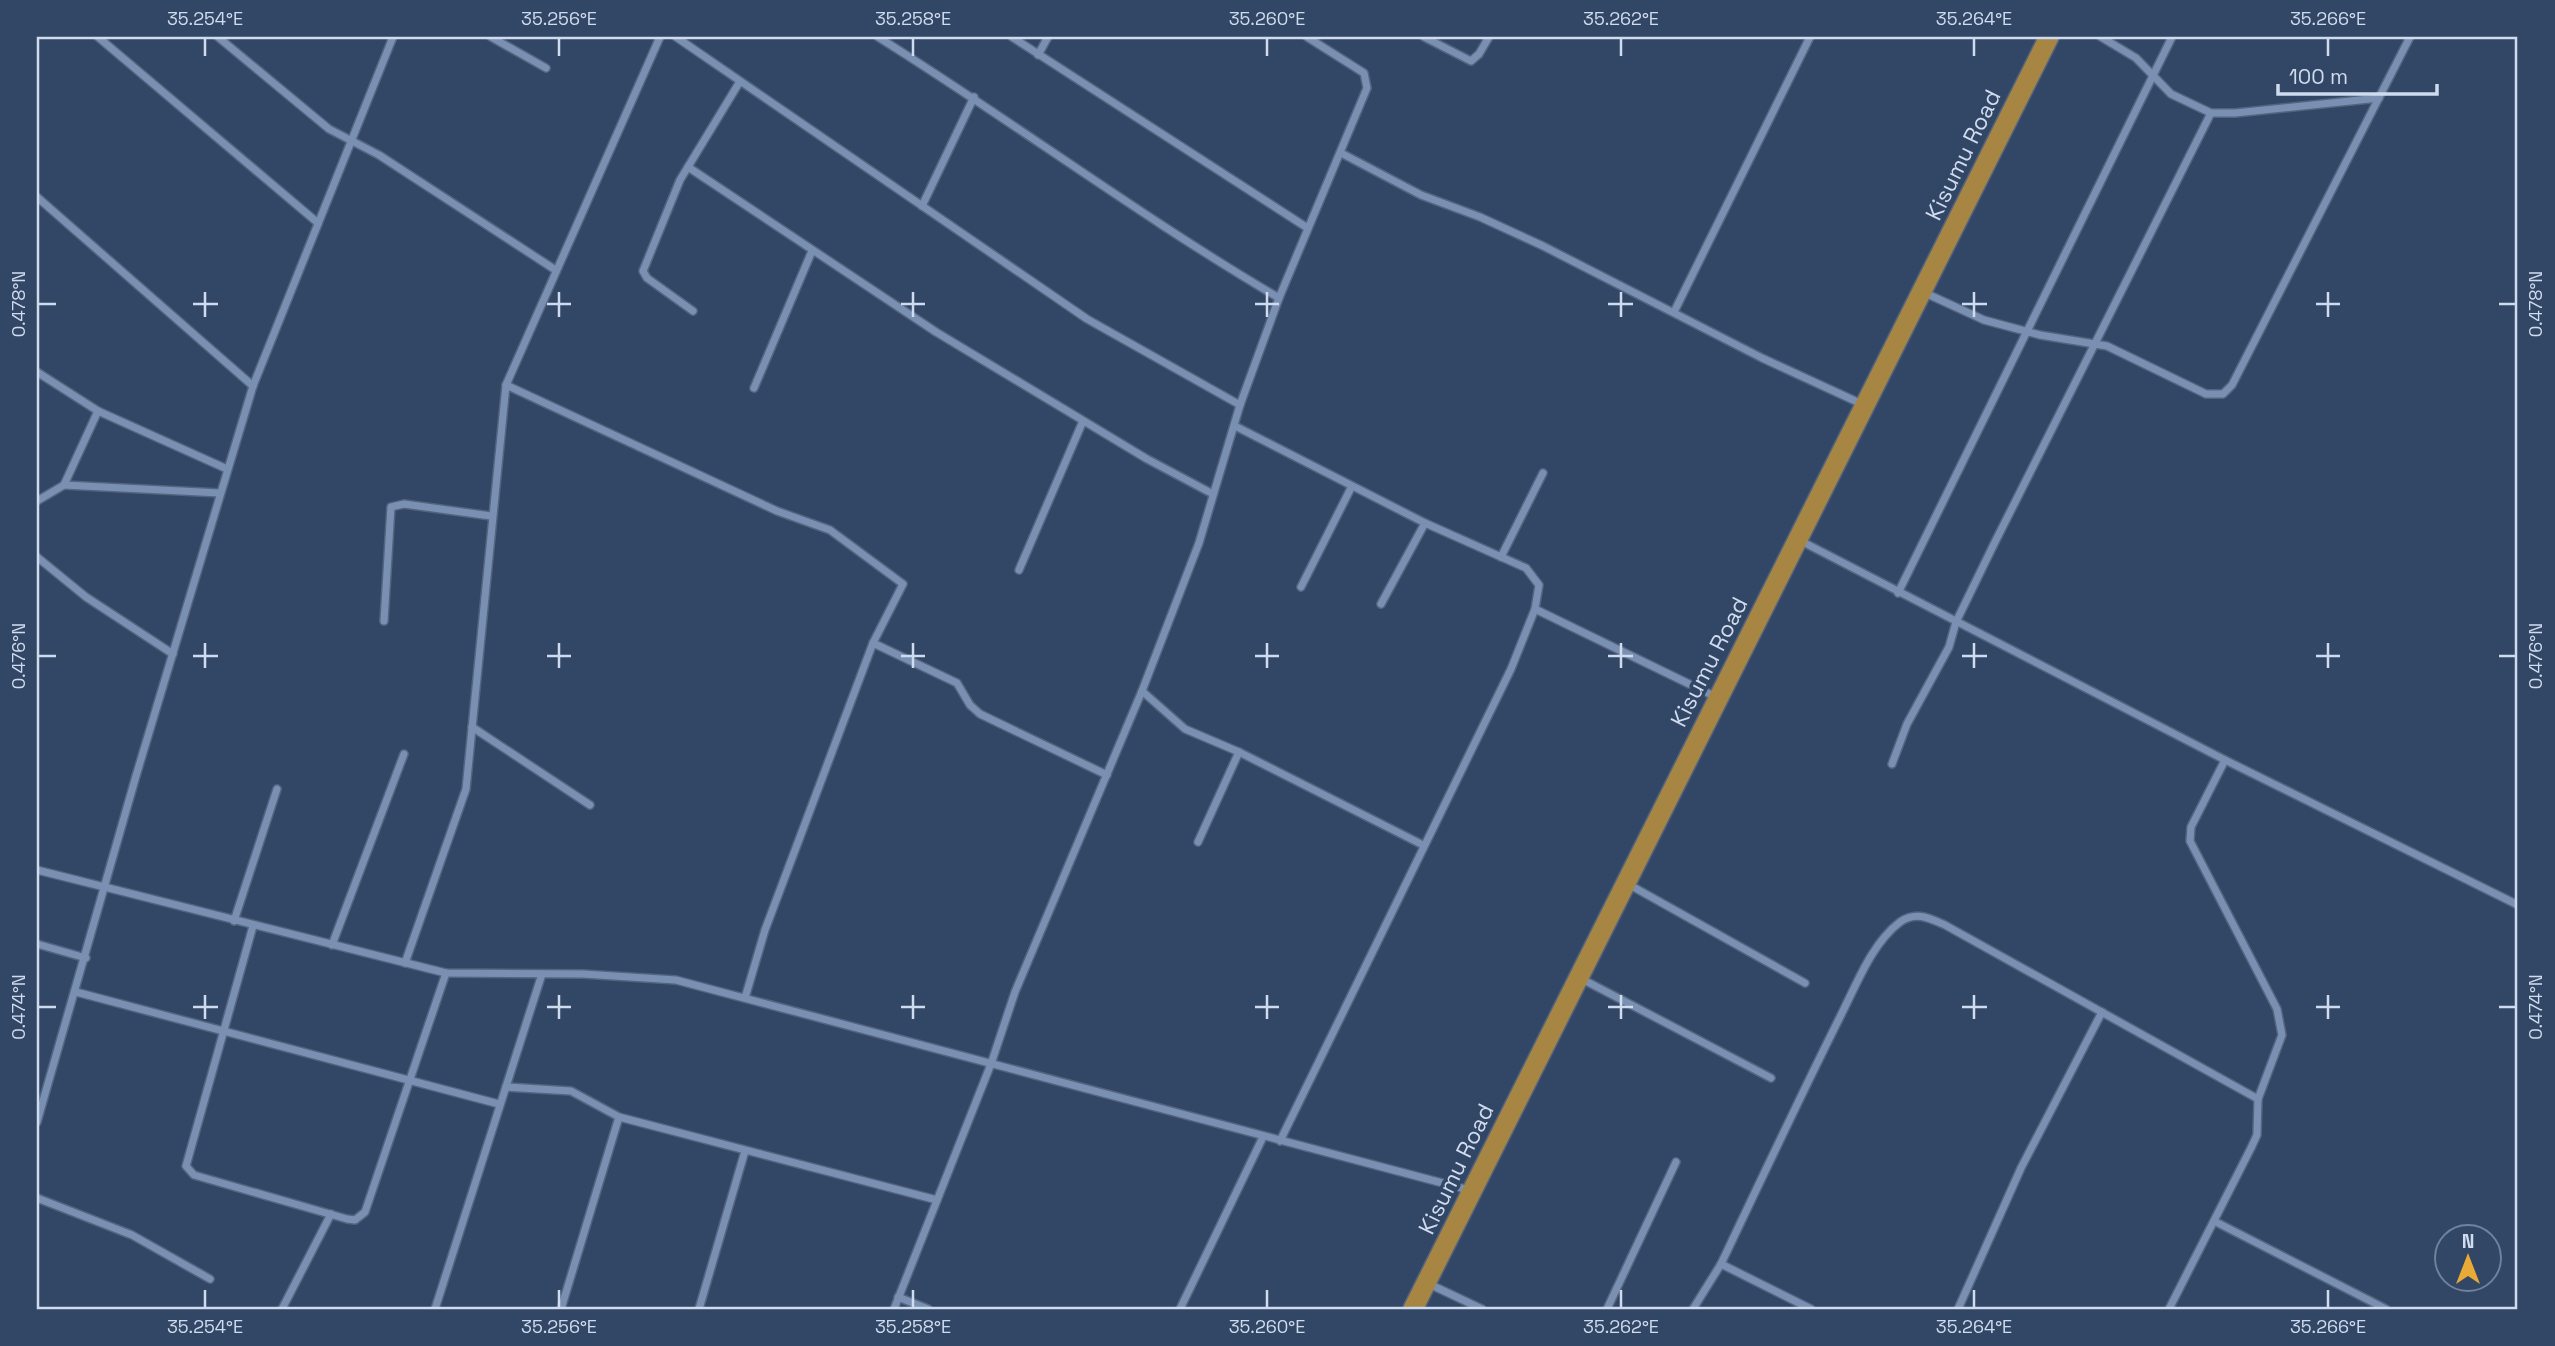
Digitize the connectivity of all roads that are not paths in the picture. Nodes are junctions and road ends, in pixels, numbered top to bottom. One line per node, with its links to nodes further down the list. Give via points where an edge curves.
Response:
1 (99, 37): 30 (street)
2 (218, 37): 25 (street, via 315,118)
3 (393, 37): 25 (street)
4 (491, 37): 19 (street)
5 (660, 37): 33 (street)
6 (676, 37): 21 (street)
7 (878, 37): 22 (street)
8 (1012, 37): 18 (street)
9 (1048, 37): 18 (street)
10 (1307, 37): 26 (street, via 1367,77 1367,88)
11 (1424, 37): 12 (street, via 1471,61)
12 (1489, 37)
13 (1810, 37): 37 (street)
14 (2049, 37): 34 (highway, Kisumu Road)
15 (2101, 37): 20 (street)
16 (2172, 37): 20 (street)
17 (2410, 37): 23 (street)
18 (1038, 55): 31 (street)
19 (546, 68)
20 (2153, 74): 24 (street, via 2171,94); 38 (street)
21 (739, 83): 27 (street); 29 (street)
22 (974, 97): 29 (street); 35 (street, via 1111,194)
23 (2379, 98): 24 (street); 39 (street, via 2228,390 2206,394 2119,350)
24 (2211, 113): 39 (street)
25 (352, 142): 30 (street); 33 (street, via 392,163)
26 (1341, 153): 31 (street); 37 (street)
27 (688, 166): 32 (street); 36 (street, via 643,271)
28 (37, 197): 42 (street)
29 (922, 206): 44 (street, via 1087,319)
30 (318, 223): 42 (street)
31 (1306, 227): 35 (street)
32 (812, 251): 43 (street); 47 (street)
33 (554, 270): 41 (street)
34 (1922, 292): 38 (street, via 1971,316); 45 (highway, Kisumu Road)
35 (1279, 298): 44 (street)
36 (693, 311)
37 (1674, 312): 45 (street)
38 (2025, 331): 39 (street); 63 (street)
39 (2095, 343): 67 (street)
40 (37, 372): 46 (street)
41 (506, 385): 56 (street); 68 (street, via 777,511 817,523 846,541 902,584)
42 (253, 386): 49 (street)
43 (754, 388)
44 (1240, 405): 48 (street)
45 (1864, 405): 58 (highway, Kisumu Road)
46 (98, 411): 49 (street); 51 (street)
47 (1083, 421): 54 (street); 61 (street)
48 (1235, 426): 52 (street); 54 (street)
49 (227, 469): 53 (street)
50 (1543, 473): 60 (street)
51 (64, 485): 53 (street); 55 (street)
52 (1352, 486): 57 (street); 62 (street)
53 (220, 493): 69 (street)
54 (1213, 494): 70 (street)
55 (37, 501)
56 (491, 516): 66 (street, via 404,504 391,507); 72 (street)
57 (1425, 523): 60 (street); 64 (street)
58 (1798, 539): 63 (street); 71 (highway, Kisumu Road)
59 (37, 557): 69 (street, via 86,597)
60 (1501, 557): 65 (street, via 1536,578)
61 (1019, 570)
62 (1301, 587)
63 (1898, 593): 67 (street)
64 (1381, 604)
65 (1535, 609): 71 (street); 81 (street, via 1511,669)
66 (384, 621)
67 (1956, 622): 75 (street); 76 (street, via 1949,647 1907,724)
68 (873, 643): 77 (street, via 957,683 980,714); 97 (street, via 765,930)
69 (173, 654): 84 (street)
70 (1142, 691): 73 (street, via 1185,729); 77 (street)
71 (1718, 699): 83 (highway, Kisumu Road)
72 (472, 727): 79 (street); 91 (street, via 464,800)
73 (1239, 752): 80 (street); 81 (street)
74 (404, 754): 89 (street)
75 (2225, 760): 85 (street); 104 (street, via 2191,827 2190,841 2280,1018 2281,1041)
76 (1892, 764)
77 (1107, 775): 100 (street, via 1015,992)
78 (277, 789): 86 (street)
79 (590, 805)
80 (1198, 842)
81 (1423, 845): 109 (street)
82 (37, 870): 84 (street)
83 (1627, 884): 94 (highway, Kisumu Road); 95 (street)
84 (106, 888): 86 (street); 90 (street)
85 (2518, 905)
86 (234, 921): 87 (street)
87 (253, 926): 89 (street); 99 (street)
88 (37, 944): 90 (street)
89 (332, 945): 91 (street)
90 (86, 958): 96 (street)
91 (405, 963): 92 (street)
92 (446, 973): 93 (street); 101 (street)
93 (542, 974): 97 (street, via 661,978); 103 (street)
94 (1579, 977): 102 (street); 112 (highway, Kisumu Road)
95 (1805, 983)
96 (76, 992): 99 (street); 107 (street)
97 (745, 998): 100 (street)
98 (2102, 1012): 104 (street); 117 (street, via 1945,925 1916,915 1898,923 1871,958); 133 (street, via 2021,1168)
99 (224, 1030): 101 (street); 115 (street, via 187,1161 189,1172)
100 (991, 1064): 108 (street); 114 (street)
101 (410, 1078): 105 (street); 115 (street, via 365,1212 355,1220)
102 (1771, 1078)
103 (506, 1087): 105 (street); 106 (street, via 570,1091)
104 (2258, 1099): 116 (street, via 2257,1135)
105 (499, 1104): 122 (street)
106 (619, 1117): 110 (street); 123 (street)
107 (37, 1122)
108 (1263, 1137): 109 (street); 127 (street)
109 (1280, 1140): 112 (street)
110 (745, 1151): 114 (street); 124 (street)
111 (1676, 1163): 130 (street)
112 (1473, 1191): 119 (highway, Kisumu Road)
113 (37, 1198): 118 (street, via 132,1235)
114 (937, 1200): 120 (street)
115 (331, 1214): 121 (street)
116 (2216, 1222): 134 (street); 135 (street)
117 (1721, 1264): 131 (street); 132 (street)
118 (210, 1279)
119 (1427, 1283): 128 (highway, Kisumu Road); 129 (street)
120 (898, 1297): 125 (street); 126 (street)
121 (282, 1309)
122 (435, 1309)
123 (561, 1309)
124 (699, 1309)
125 (894, 1309)
126 (928, 1309)
127 (1180, 1309)
128 (1413, 1309)
129 (1482, 1309)
130 (1607, 1309)
131 (1693, 1309)
132 (1811, 1309)
133 (1958, 1309)
134 (2169, 1309)
135 (2386, 1309)

